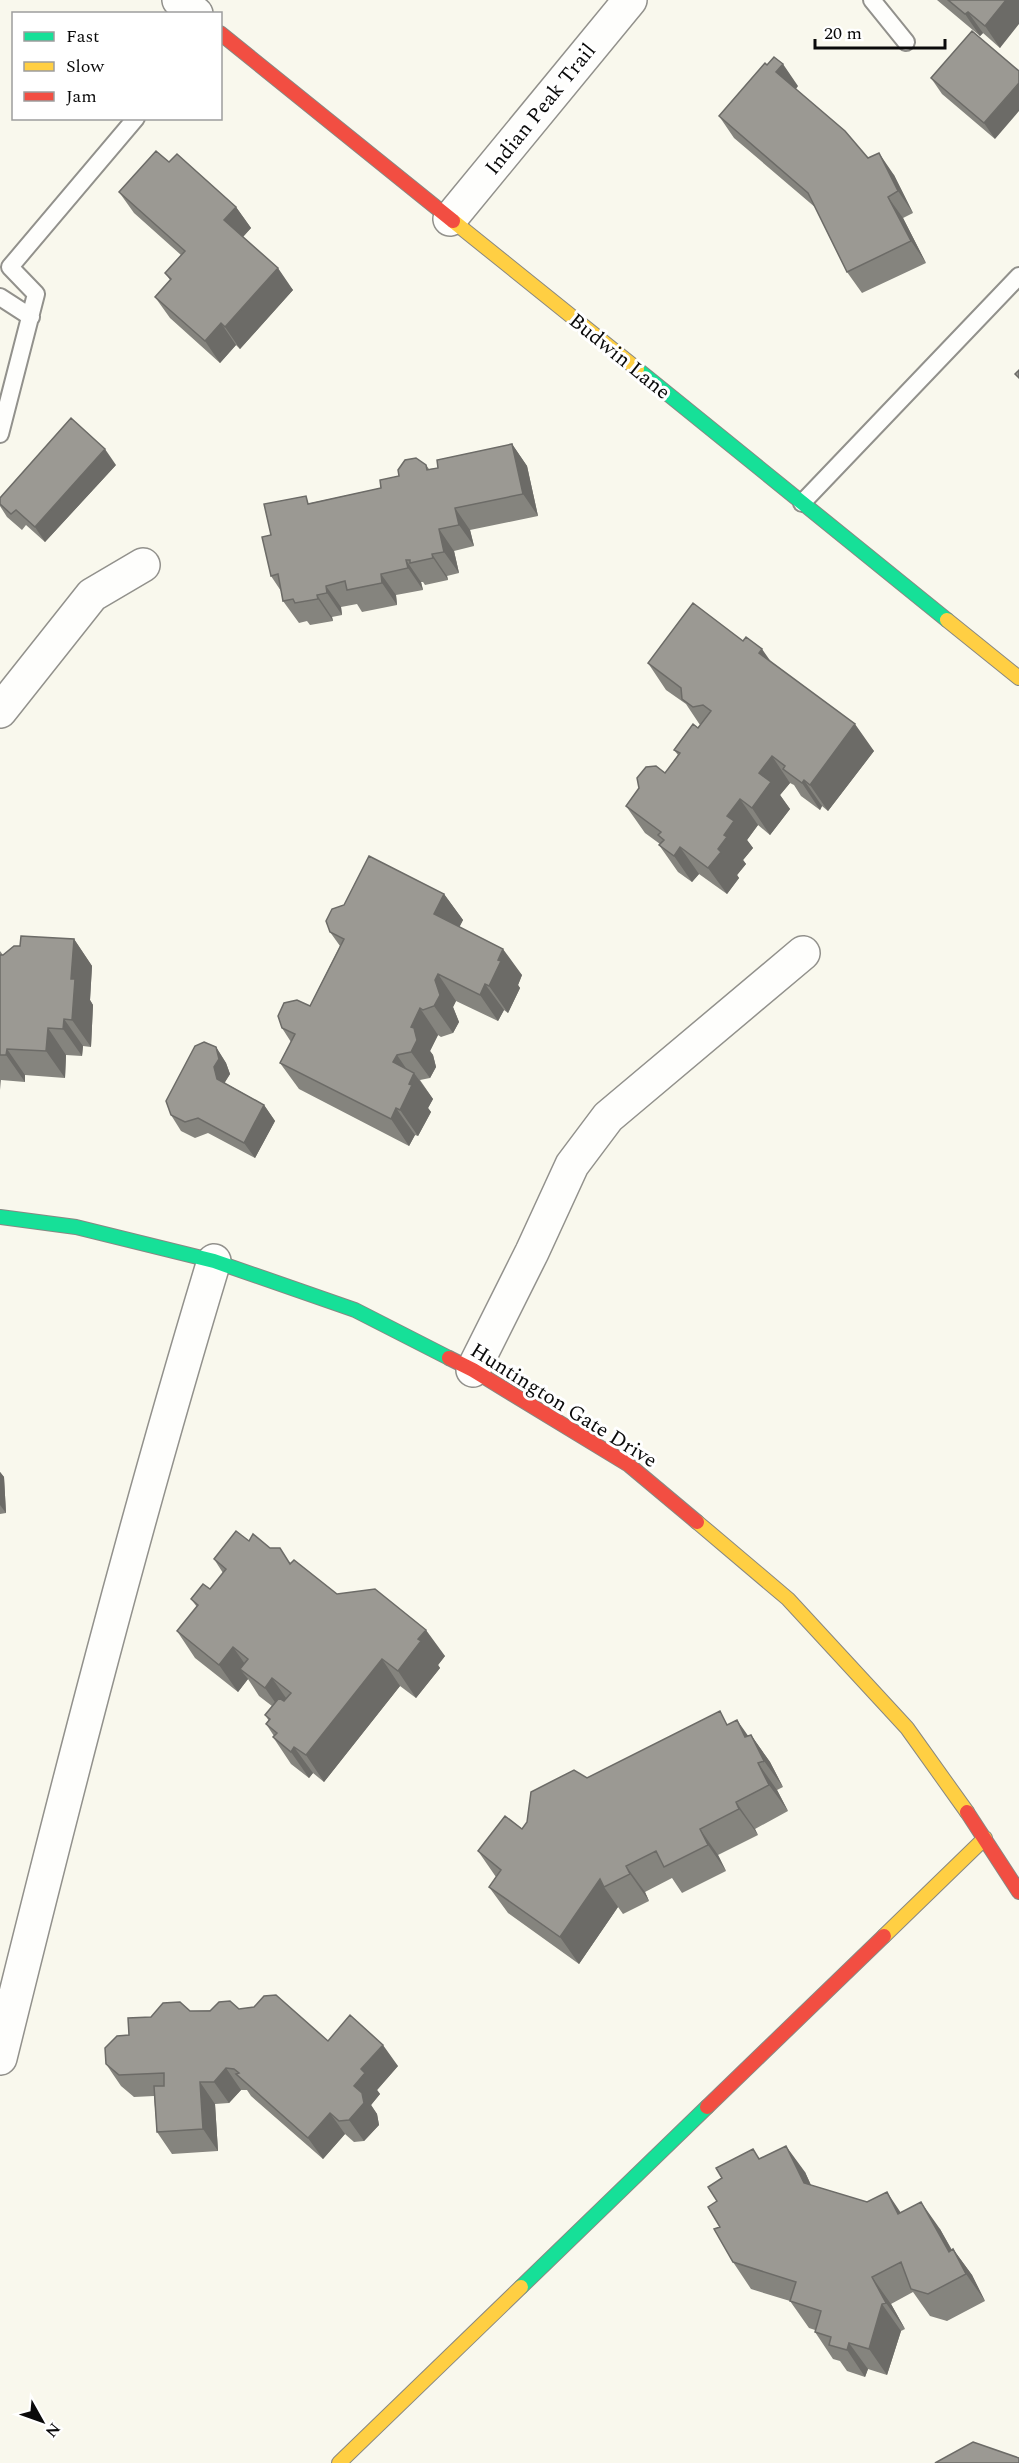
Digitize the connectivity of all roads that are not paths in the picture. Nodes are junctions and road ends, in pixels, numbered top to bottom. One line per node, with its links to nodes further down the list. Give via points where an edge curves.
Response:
1 (179, 0): 4 (street)
2 (630, 0): 8 (street, Indian Peak Trail)
3 (873, 0): 6 (lane)
4 (194, 12)
5 (222, 35): 8 (street, Budwin Lane)
6 (906, 42)
7 (134, 120): 11 (lane, via 10,267 36,294)
8 (450, 219): 13 (street, Budwin Lane)
9 (1019, 276): 13 (lane)
10 (0, 297): 11 (lane)
11 (31, 317): 12 (lane)
12 (0, 434)
13 (802, 503): 15 (street, Budwin Lane)
14 (143, 565): 16 (street, via 92,595)
15 (1019, 678)
16 (0, 711)
17 (803, 953): 20 (street, via 608,1117 572,1165)
18 (0, 1216): 19 (street, Huntington Gate Drive, via 76,1227)
19 (214, 1261): 20 (street, Huntington Gate Drive, via 355,1310); 23 (street, via 72,1767)
20 (473, 1370): 21 (street, Huntington Gate Drive, via 628,1465 788,1599 907,1728)
21 (985, 1838): 22 (street, Huntington Gate Drive); 24 (street)
22 (1019, 1892)
23 (0, 2058)
24 (339, 2463)

